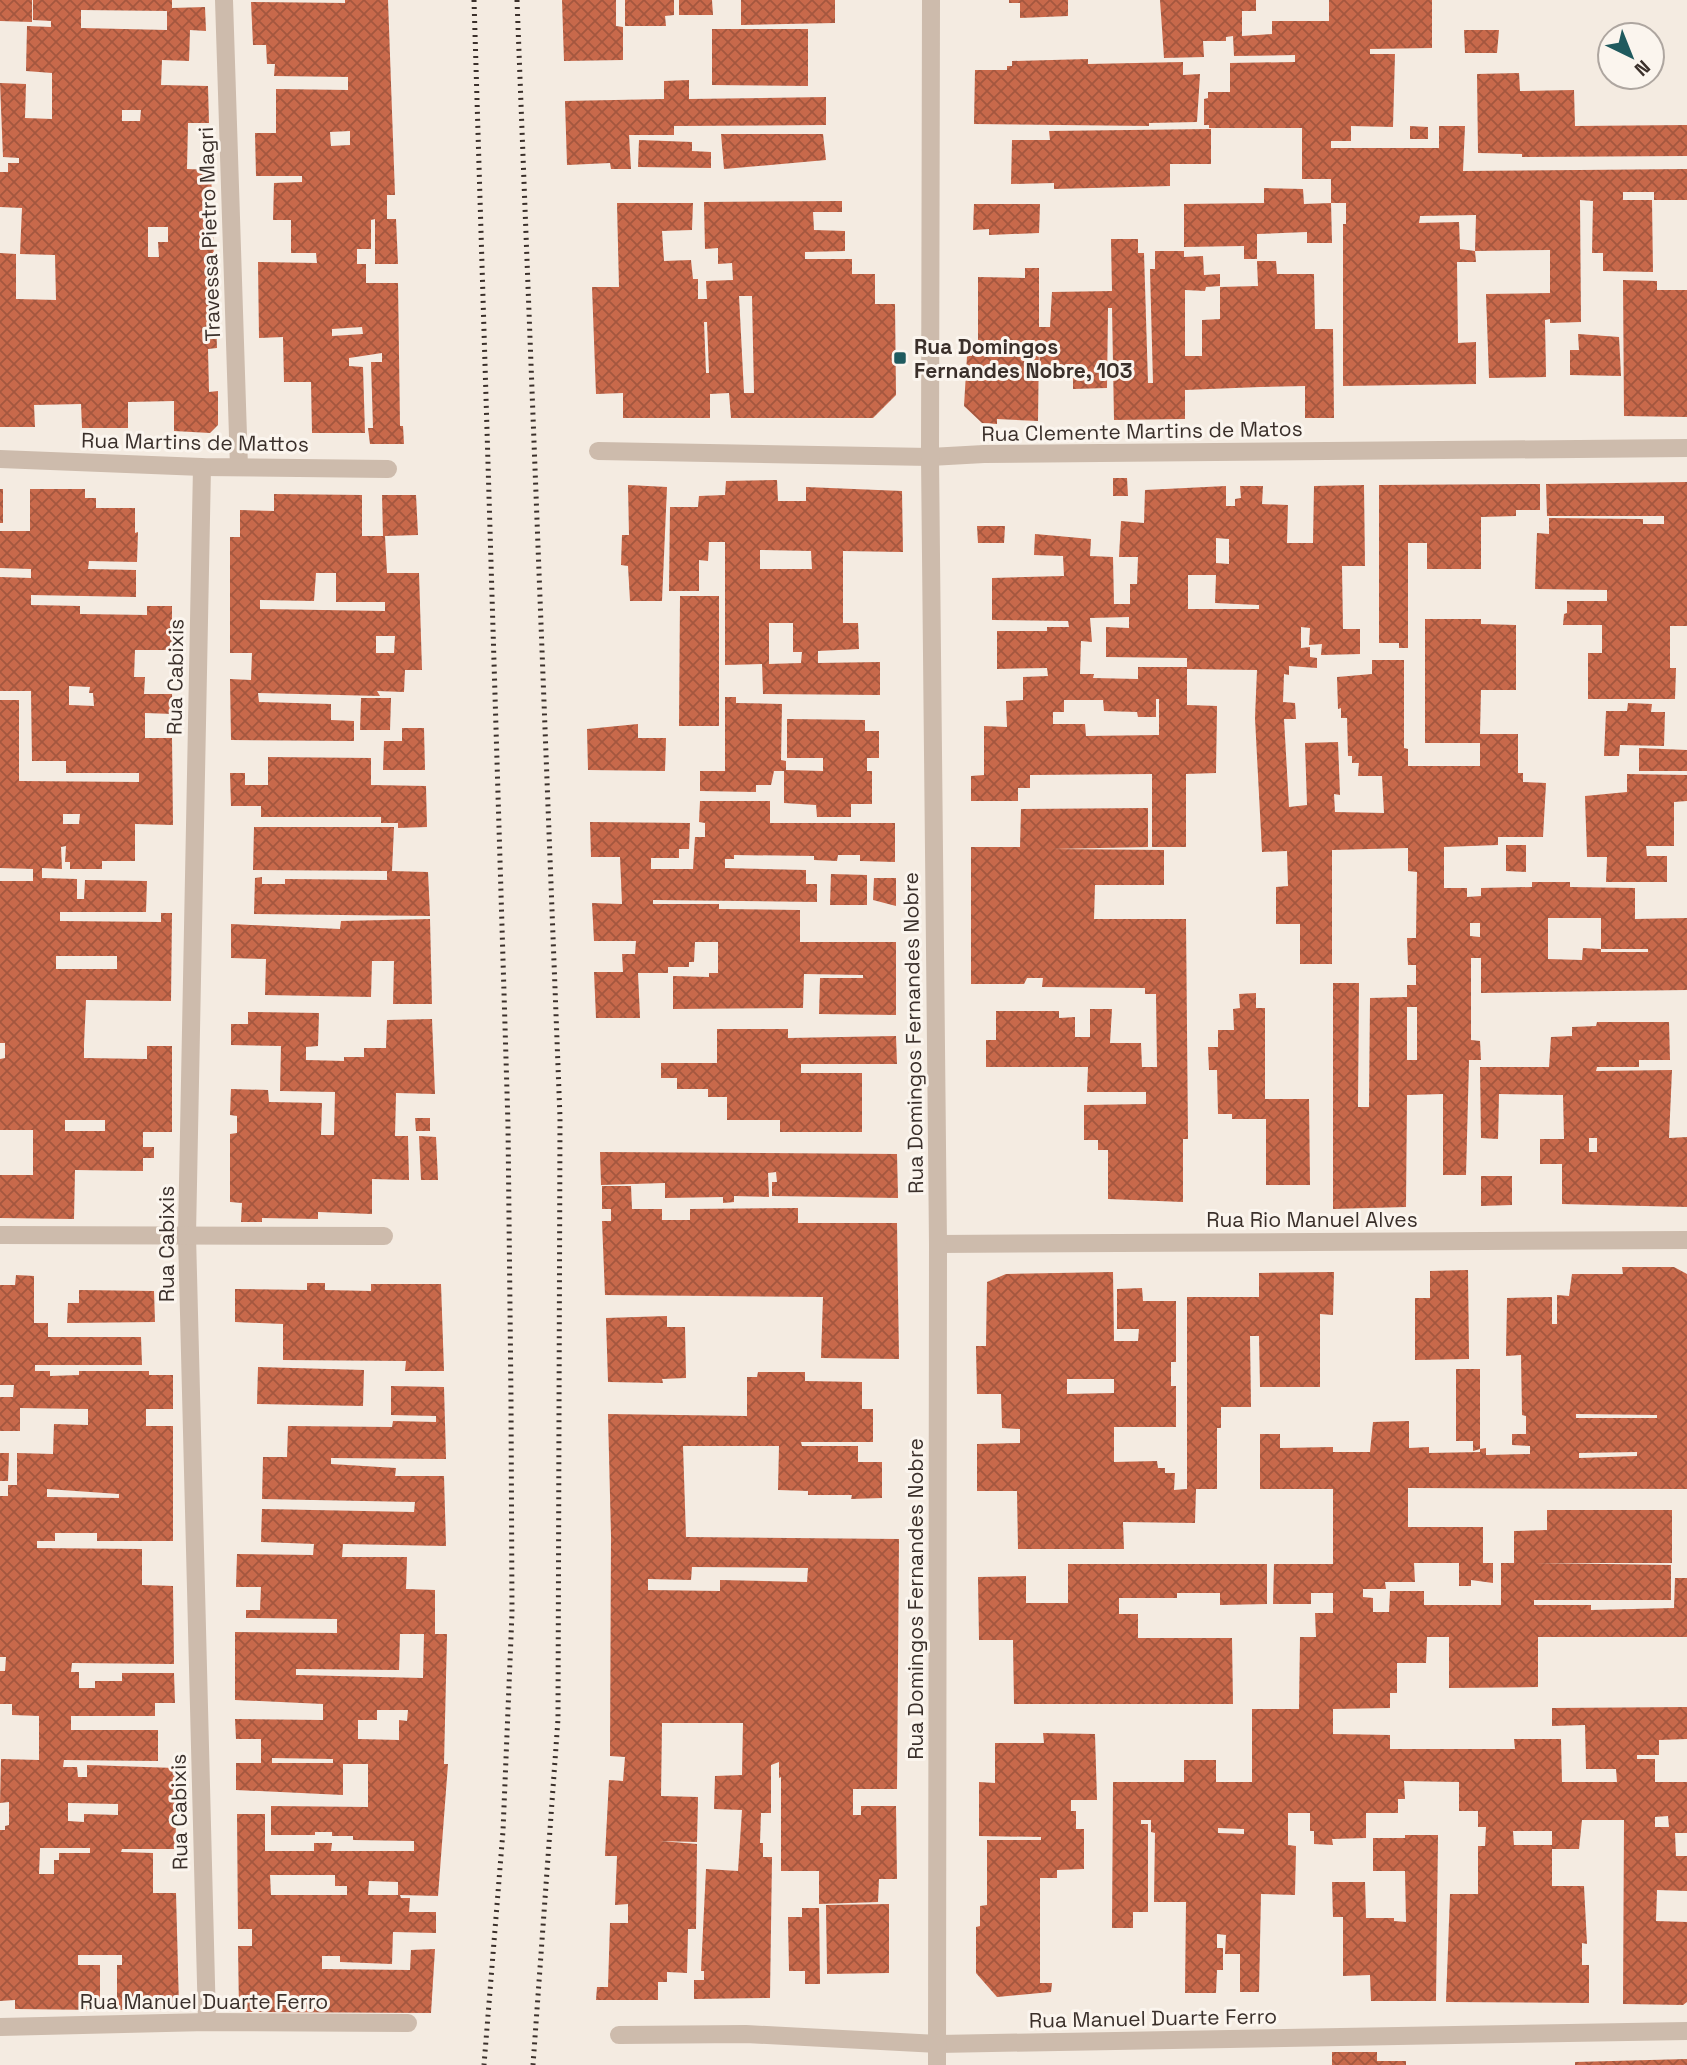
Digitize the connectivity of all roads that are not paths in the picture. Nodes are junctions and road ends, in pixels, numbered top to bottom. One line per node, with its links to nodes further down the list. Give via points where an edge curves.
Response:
1 (224, 0): 8 (street, Travessa Pietro Magri)
2 (931, 0): 5 (street, Rua Domingos Fernandes Nobre)
3 (1687, 448): 5 (street, Rua Clemente Martins de Matos)
4 (598, 450): 5 (street, Rua Clemente Martins de Matos)
5 (930, 457): 14 (street, Rua Domingos Fernandes Nobre)
6 (0, 459): 7 (street, Rua Martins de Mattos)
7 (202, 467): 8 (street, Rua Martins de Mattos); 11 (street, Rua Cabixis)
8 (239, 467): 9 (street, Rua Martins de Mattos)
9 (388, 469)
10 (0, 1235): 11 (street)
11 (187, 1235): 12 (street); 15 (street, Rua Cabixis)
12 (384, 1236)
13 (1687, 1240): 14 (street, Rua Rio Manuel Alves)
14 (938, 1244): 20 (street, Rua Domingos Fernandes Nobre)
15 (206, 2022): 16 (street, Rua Manuel Duarte Ferro); 17 (street, Rua Manuel Duarte Ferro)
16 (408, 2023)
17 (0, 2026)
18 (1687, 2031): 20 (street, Rua Manuel Duarte Ferro)
19 (620, 2035): 20 (street, Rua Manuel Duarte Ferro, via 746,2034)
20 (937, 2044): 21 (street, Rua Domingos Fernandes Nobre)
21 (937, 2065)

